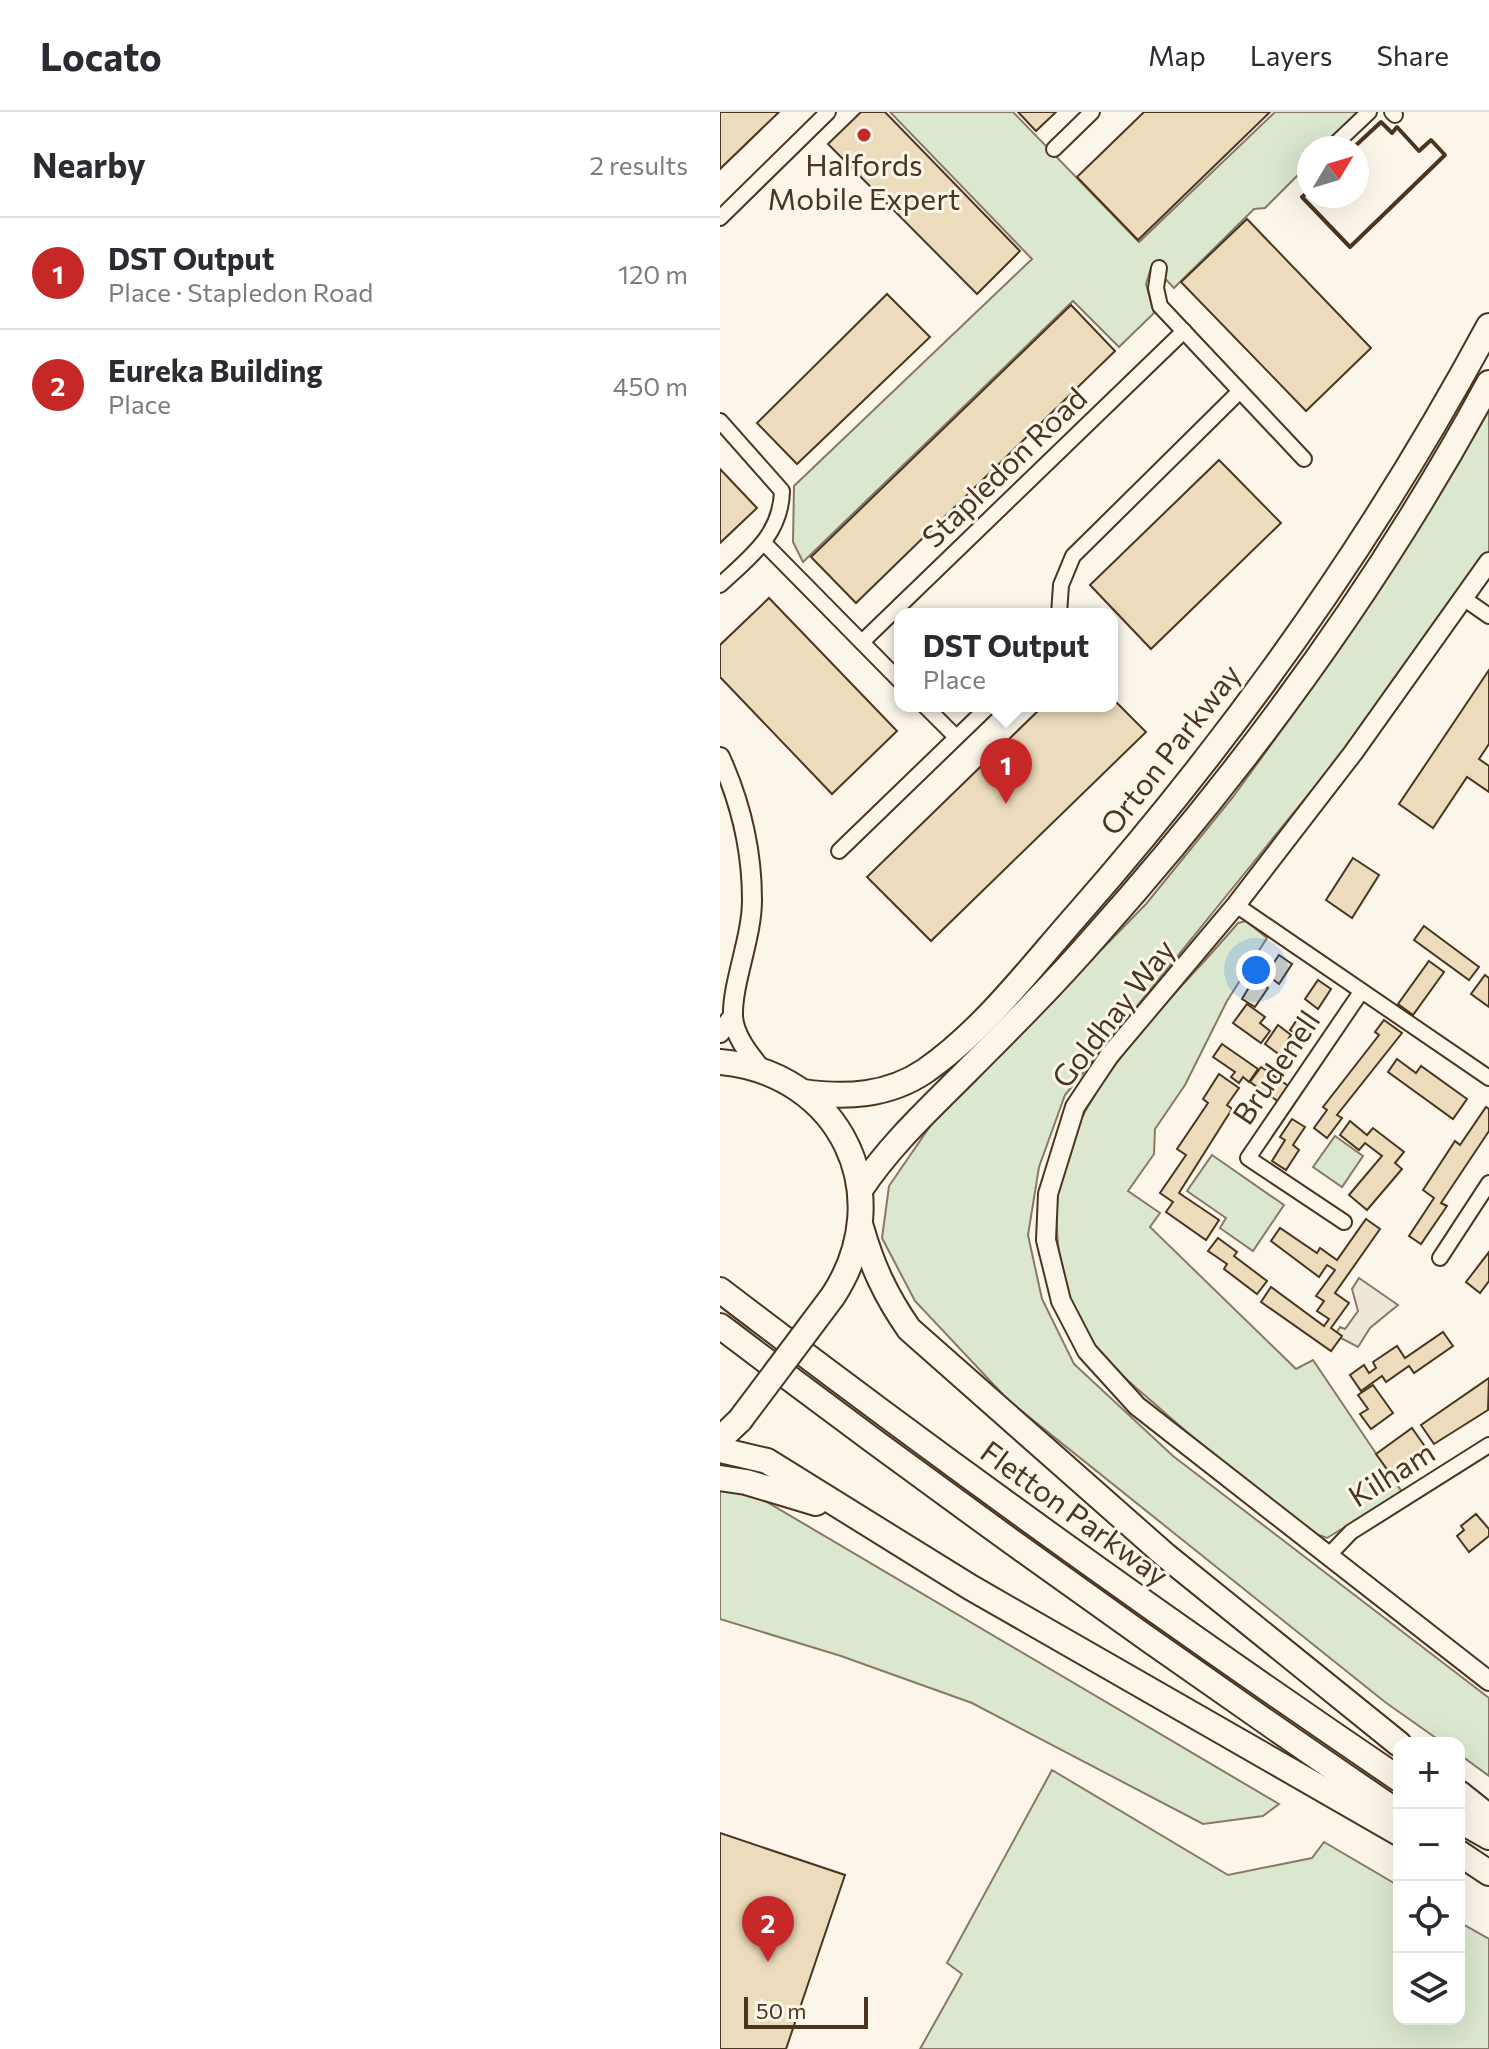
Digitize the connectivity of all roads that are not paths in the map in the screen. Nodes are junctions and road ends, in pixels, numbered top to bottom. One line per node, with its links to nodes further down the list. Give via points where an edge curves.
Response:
1 (828, 112): 6 (street)
2 (1092, 112): 5 (street)
3 (1369, 112): 4 (street)
4 (1344, 136)
5 (1054, 149)
6 (720, 218)
7 (1159, 268): 9 (street, via 1160,306)
8 (1489, 326): 36 (main road, Orton Parkway, via 1394,493 1287,652 1182,791 1061,934 978,1024 925,1071 866,1094)
9 (1184, 331): 11 (street); 18 (street, Stapledon Road)
10 (1489, 383): 38 (main road, Orton Parkway, via 1361,594 1229,777 1092,940 901,1136)
11 (1240, 391): 13 (street); 19 (street, via 1073,556 1061,585)
12 (720, 421): 14 (street, via 782,491 779,519)
13 (1304, 459)
14 (764, 543): 16 (street); 22 (street)
15 (1489, 562): 17 (street, Goldhay Way)
16 (720, 585)
17 (1466, 600): 21 (street); 29 (street, Goldhay Way)
18 (897, 608)
19 (1059, 608)
20 (894, 611): 22 (street, Stapledon Road)
21 (1489, 616)
22 (862, 642): 23 (street)
23 (894, 675)
24 (931, 712): 26 (street)
25 (983, 712): 26 (street)
26 (956, 737): 28 (street)
27 (720, 757): 31 (street, via 747,832 751,867 750,933)
28 (839, 851)
29 (1236, 905): 30 (street); 49 (street, Goldhay Way, via 1109,1056 1075,1107 1048,1194 1046,1240 1061,1301 1087,1351 1137,1406)
30 (1361, 992): 35 (street); 39 (street, Brudenell, via 1248,1158)
31 (733, 1016): 32 (street); 34 (street)
32 (720, 1033)
33 (720, 1062): 34 (main road)
34 (762, 1070): 36 (main road)
35 (1489, 1078)
36 (803, 1092): 38 (main road, via 821,1107 847,1145)
37 (1489, 1183): 41 (street)
38 (860, 1190): 40 (main road)
39 (1344, 1222)
40 (861, 1227): 44 (main road, bridge, via 851,1264 833,1296); 51 (main road, via 887,1298 909,1329 1165,1555)
41 (1440, 1258)
42 (720, 1290): 52 (main road, Fletton Parkway, via 922,1445)
43 (720, 1326): 54 (main road, Fletton Parkway, via 1171,1659)
44 (720, 1439)
45 (1489, 1445): 49 (street, Kilham, via 1351,1532)
46 (720, 1450): 48 (main road, via 767,1461)
47 (720, 1478): 48 (main road)
48 (842, 1511): 57 (main road)
49 (1329, 1555): 50 (street, Goldhay Way)
50 (1489, 1681)
51 (1393, 1739)
52 (1393, 1775)
53 (1465, 1798): 55 (main road)
54 (1393, 1809)
55 (1489, 1817)
56 (1465, 1823): 58 (main road)
57 (1393, 1830)
58 (1489, 1837)
59 (1465, 1857): 61 (main road)
60 (1465, 1871): 62 (main road)
61 (1489, 1873)
62 (1489, 1885)

